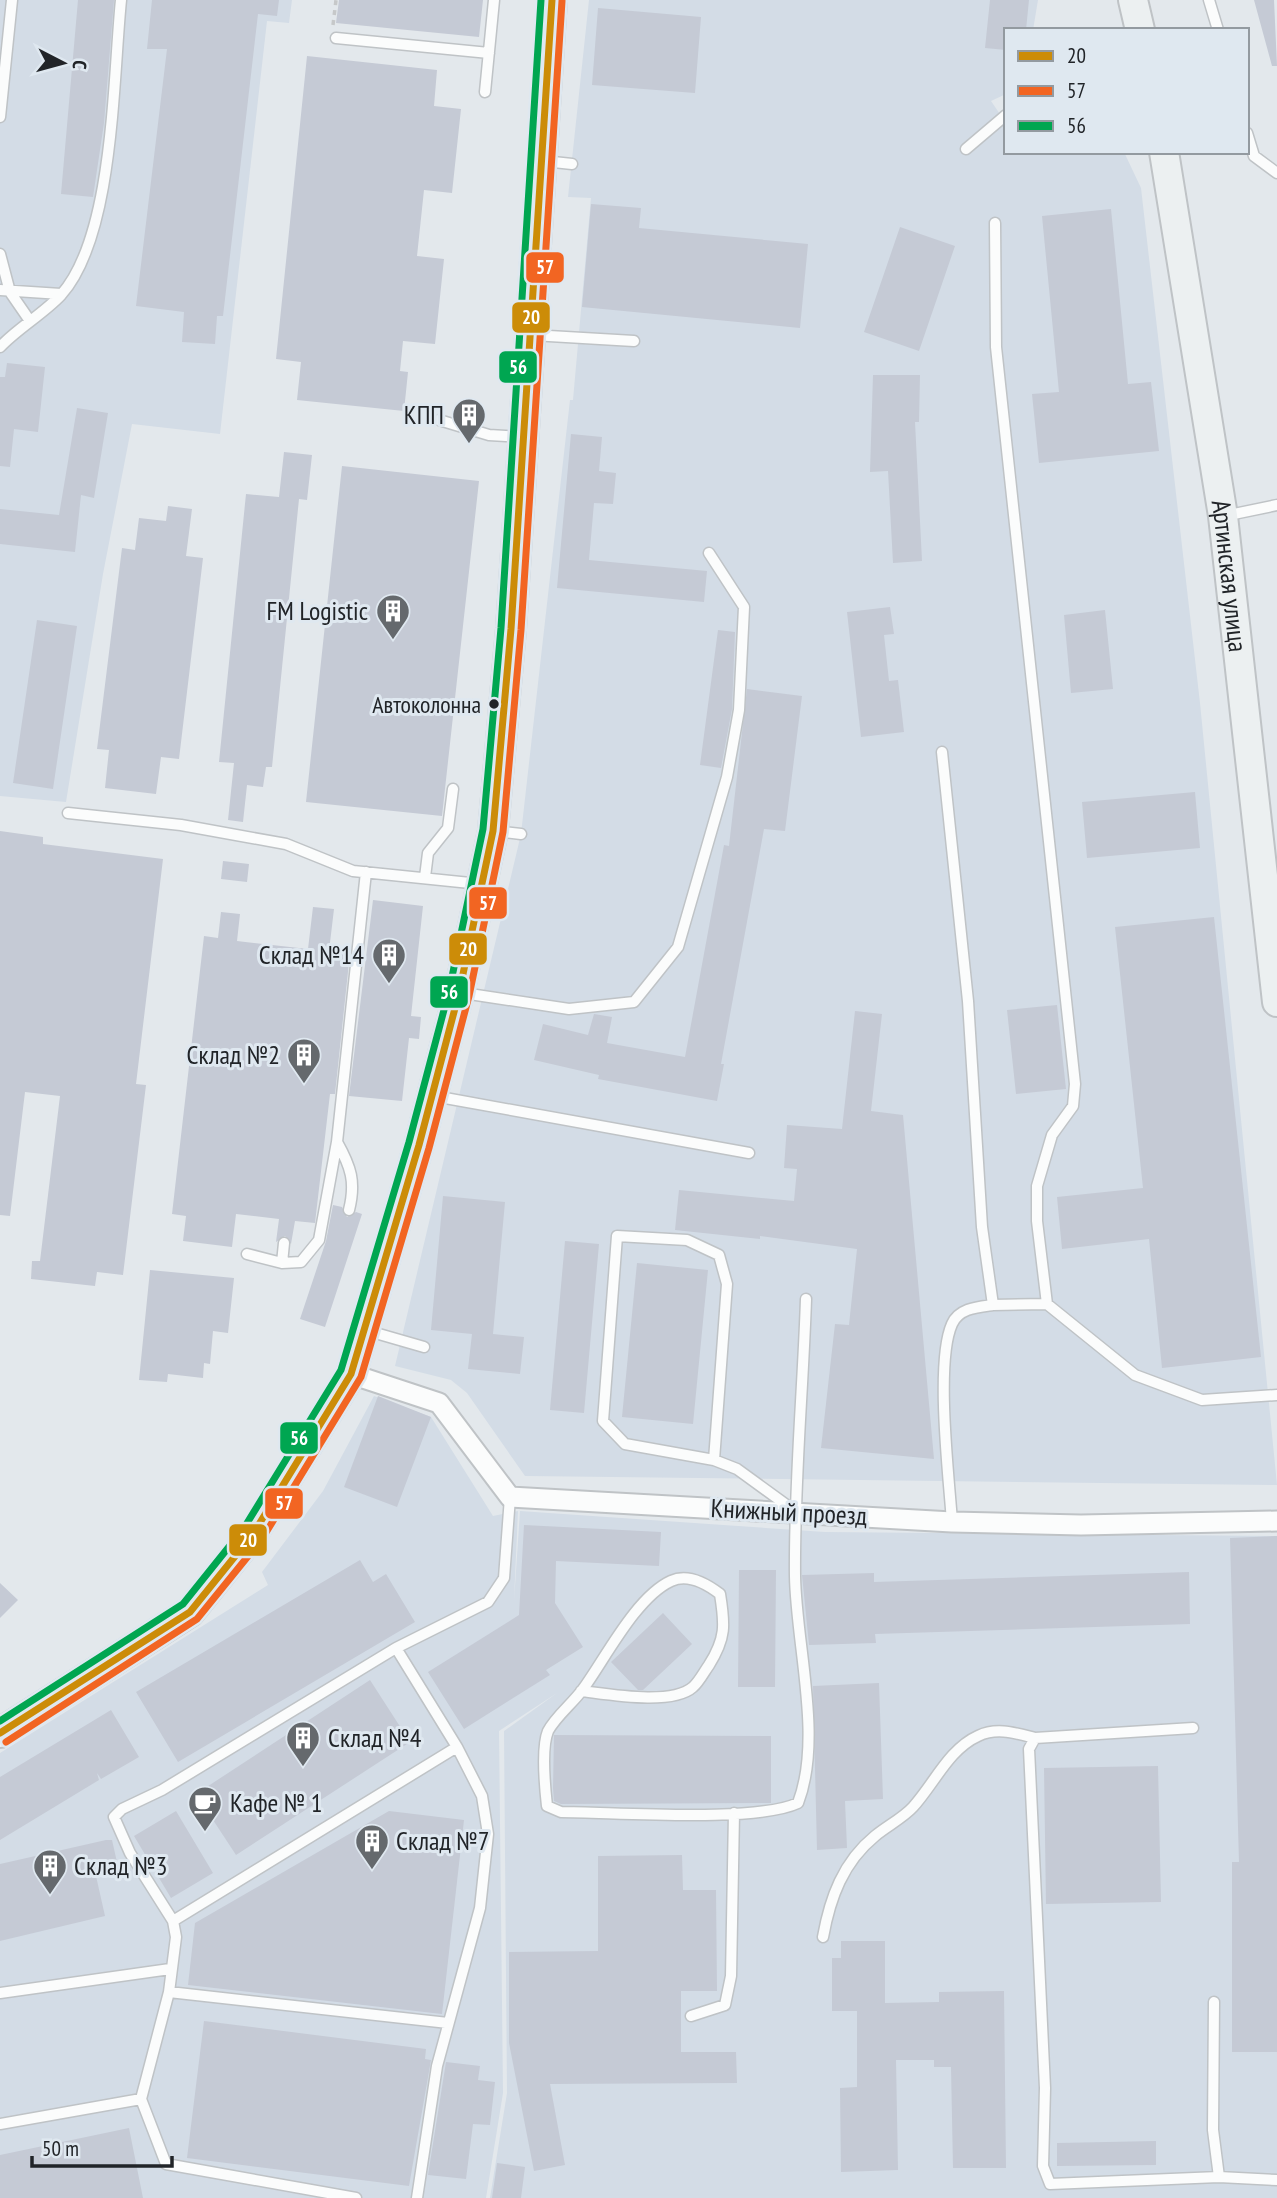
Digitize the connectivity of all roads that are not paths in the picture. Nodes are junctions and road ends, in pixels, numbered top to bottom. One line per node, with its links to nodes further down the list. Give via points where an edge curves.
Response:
1 (12, 0): 12 (lane)
2 (121, 0): 23 (lane, via 103,189 82,262)
3 (494, 0): 10 (lane)
4 (552, 0): 17 (main road)
5 (1133, 0): 7 (main road)
6 (1209, 0): 8 (lane)
7 (1140, 28)
8 (1217, 28)
9 (336, 37): 10 (lane)
10 (489, 53): 11 (lane)
11 (485, 92)
12 (0, 117)
13 (1004, 117): 15 (lane)
14 (1249, 140): 19 (lane, via 1254,156)
15 (966, 149)
16 (1164, 154): 31 (main road, Артинская улица)
17 (540, 160): 18 (lane); 25 (main road)
18 (572, 164)
19 (1277, 173)
20 (995, 223): 49 (lane, via 996,347 1075,1084 1073,1106 1052,1135 1037,1186)
21 (0, 254): 22 (lane)
22 (5, 291): 23 (lane); 24 (lane)
23 (61, 294): 24 (lane)
24 (30, 321): 27 (lane)
25 (528, 335): 26 (lane); 29 (main road)
26 (634, 341)
27 (0, 347)
28 (439, 420): 29 (lane, via 489,435)
29 (522, 437): 38 (main road, via 511,629 507,833)
30 (1277, 505): 31 (lane)
31 (1223, 516): 40 (main road, Артинская улица)
32 (709, 553): 39 (lane, via 744,607 739,710 727,777 678,947 634,1002 569,1009)
33 (942, 752): 50 (lane, via 968,1001 982,1227)
34 (453, 789): 37 (lane, via 448,828 428,853)
35 (68, 813): 36 (lane, via 181,825 286,844)
36 (366, 872): 37 (lane); 42 (lane)
37 (425, 877): 38 (lane)
38 (484, 884): 39 (main road)
39 (458, 993): 41 (main road)
40 (1277, 1002)
41 (430, 1096): 43 (lane); 51 (main road)
42 (337, 1142): 44 (lane, via 353,1177); 47 (lane, via 318,1240 302,1262)
43 (749, 1153)
44 (349, 1210)
45 (284, 1243): 47 (lane)
46 (247, 1254): 47 (lane)
47 (282, 1263)
48 (806, 1299): 57 (lane)
49 (1047, 1304): 50 (lane); 54 (lane, via 1135,1375 1202,1400)
50 (993, 1305): 59 (lane, via 967,1309 952,1322 945,1353)
51 (364, 1330): 52 (lane); 53 (main road)
52 (424, 1347)
53 (351, 1374): 56 (street, via 439,1404); 63 (main road, via 253,1534 190,1612)
54 (1277, 1395)
55 (714, 1460): 55 (lane, via 727,1284 719,1255 687,1240 617,1236 603,1421 625,1444); 57 (lane, via 737,1469)
56 (510, 1497): 57 (street, Книжный проезд); 60 (lane, via 504,1578 488,1602)
57 (797, 1513): 59 (street, Книжный проезд); 66 (lane, via 795,1578 805,1676 804,1787 798,1803 786,1809)
58 (1277, 1521): 59 (street, Книжный проезд)
59 (952, 1522)
60 (396, 1648): 65 (lane); 67 (lane, via 114,1817 130,1853)
61 (581, 1691): 61 (lane, via 676,1696 692,1688 722,1644 720,1594 708,1584 690,1579 672,1581 647,1599); 66 (lane, via 548,1732 547,1806 561,1812)
62 (1193, 1728): 64 (lane)
63 (0, 1733)
64 (1035, 1738): 68 (lane, via 1006,1730 978,1735 961,1747 912,1808 854,1857 830,1897); 77 (lane, via 1029,1749 1041,1980 1044,2166 1050,2184)
65 (457, 1747): 67 (lane); 74 (lane, via 482,1796 488,1834 480,1908)
66 (734, 1813): 73 (lane, via 731,1964 725,2005)
67 (173, 1921): 69 (lane, via 176,1937)
68 (823, 1937)
69 (170, 1969): 70 (lane); 71 (lane)
70 (169, 1992): 74 (lane); 75 (lane)
71 (0, 1993)
72 (1214, 2002): 77 (lane, via 1213,2130)
73 (691, 2016)
74 (448, 2023): 80 (lane, via 437,2066)
75 (141, 2099): 76 (lane); 79 (lane, via 166,2164)
76 (0, 2124)
77 (1219, 2177): 78 (lane)
78 (1277, 2179)
79 (356, 2198)
80 (418, 2198)

